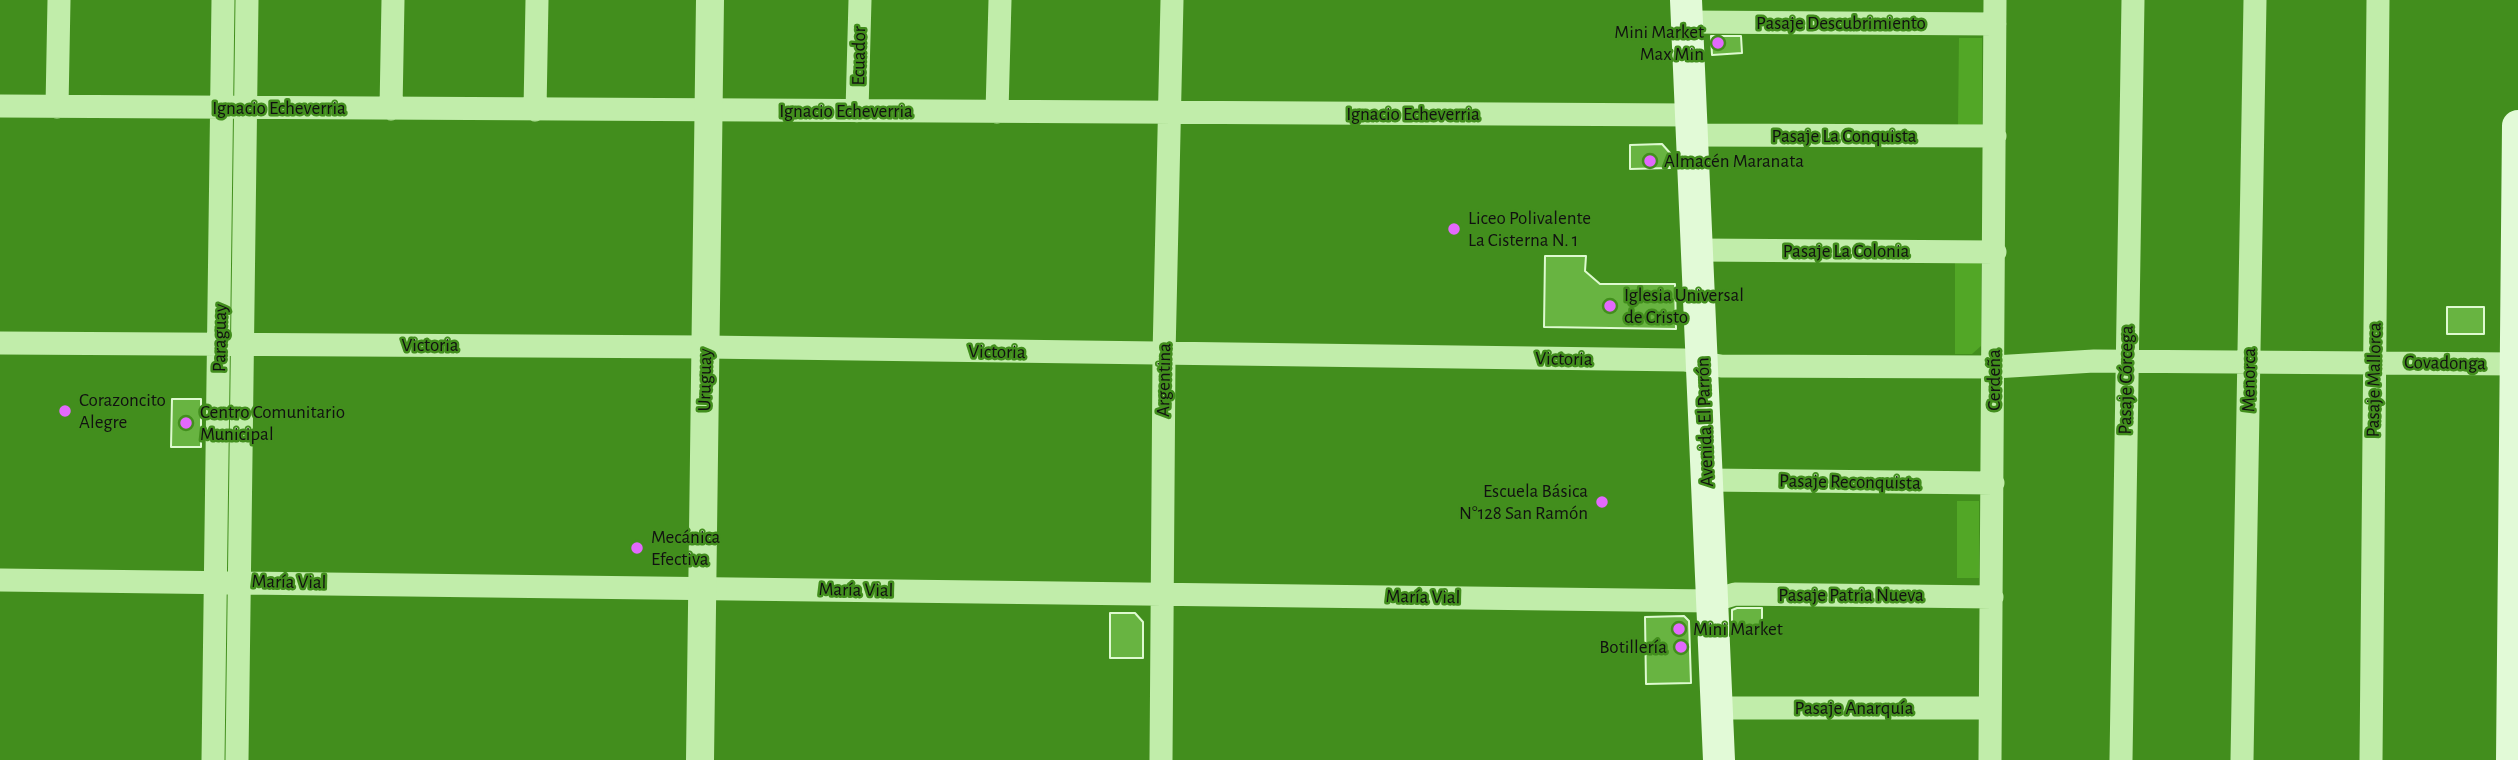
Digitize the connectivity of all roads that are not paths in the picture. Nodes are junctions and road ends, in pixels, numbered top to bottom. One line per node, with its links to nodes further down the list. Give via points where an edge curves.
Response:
1 (59, 0): 17 (street)
2 (223, 0): 18 (street, Paraguay)
3 (247, 0): 19 (street, Paraguay)
4 (393, 0): 20 (street)
5 (537, 0): 21 (street)
6 (710, 0): 22 (street, Uruguay)
7 (860, 0): 23 (street, Ecuador)
8 (1000, 0): 24 (street)
9 (1172, 0): 25 (street, Argentina)
10 (1995, 0): 15 (street, Cerdeña)
11 (2133, 0): 36 (street, Pasaje Córcega)
12 (2255, 0): 37 (street, Menorca)
13 (2378, 0): 39 (street, Pasaje Mallorca)
14 (1687, 11): 15 (street, Pasaje Descubrimiento); 26 (main road, Avenida El Parrón)
15 (1995, 24): 28 (street, Cerdeña)
16 (0, 106): 17 (street, Ignacio Echeverria)
17 (57, 107): 18 (street, Ignacio Echeverria)
18 (223, 108): 19 (street, Ignacio Echeverria); 33 (street, Paraguay)
19 (246, 108): 20 (street, Ignacio Echeverria); 33 (street, Paraguay)
20 (391, 109): 21 (street, Ignacio Echeverria)
21 (535, 110): 22 (street, Ignacio Echeverria)
22 (709, 111): 23 (street, Ignacio Echeverria); 34 (street, Uruguay)
23 (857, 111): 24 (street, Ignacio Echeverria)
24 (997, 112): 25 (street, Ignacio Echeverria)
25 (1169, 113): 26 (street, Ignacio Echeverria); 35 (street, Argentina)
26 (1692, 125): 28 (street, Pasaje La Conquista); 30 (main road, Avenida El Parrón)
27 (2518, 125): 29 (main road)
28 (1995, 136): 31 (street, Cerdeña)
29 (2518, 136): 40 (main road)
30 (1697, 250): 31 (street, Pasaje La Colonia); 38 (main road, Avenida El Parrón)
31 (1994, 252): 41 (street, Cerdeña)
32 (0, 343): 33 (street, Victoria)
33 (231, 344): 34 (street, Victoria); 45 (street, Paraguay); 46 (street, Paraguay)
34 (705, 347): 35 (street, Victoria); 47 (street, Uruguay)
35 (1164, 355): 38 (street, Victoria); 48 (street, Argentina)
36 (2127, 362): 37 (street, Covadonga); 41 (street, Covadonga); 59 (street, Pasaje Córcega)
37 (2249, 362): 39 (street, Covadonga); 60 (street, Menorca)
38 (1702, 363): 41 (street, Victoria); 42 (main road, Avenida El Parrón)
39 (2375, 363): 40 (street, Covadonga); 61 (street, Pasaje Mallorca)
40 (2517, 364): 62 (main road)
41 (1994, 367): 43 (street, Cerdeña)
42 (1707, 480): 43 (street, Pasaje Reconquista); 50 (main road, Avenida El Parrón)
43 (1993, 483): 49 (street, Cerdeña)
44 (0, 580): 46 (street, María Vial)
45 (239, 582): 46 (street, María Vial); 47 (street, María Vial); 54 (street, Paraguay)
46 (216, 583): 53 (street, Paraguay)
47 (702, 587): 48 (street, María Vial); 55 (street, Uruguay)
48 (1162, 594): 50 (street, María Vial); 56 (street, Argentina)
49 (1992, 597): 50 (street, Pasaje Patria Nueva, via 1735,594); 52 (street, Cerdeña)
50 (1712, 601): 51 (main road, Avenida El Parrón)
51 (1717, 708): 52 (street, Pasaje Anarquía); 57 (main road, Avenida El Parrón)
52 (1990, 708): 58 (street, Cerdeña)
53 (213, 760)
54 (237, 760)
55 (700, 760)
56 (1161, 760)
57 (1719, 760)
58 (1990, 760)
59 (2120, 760)
60 (2242, 760)
61 (2371, 760)
62 (2512, 760)

